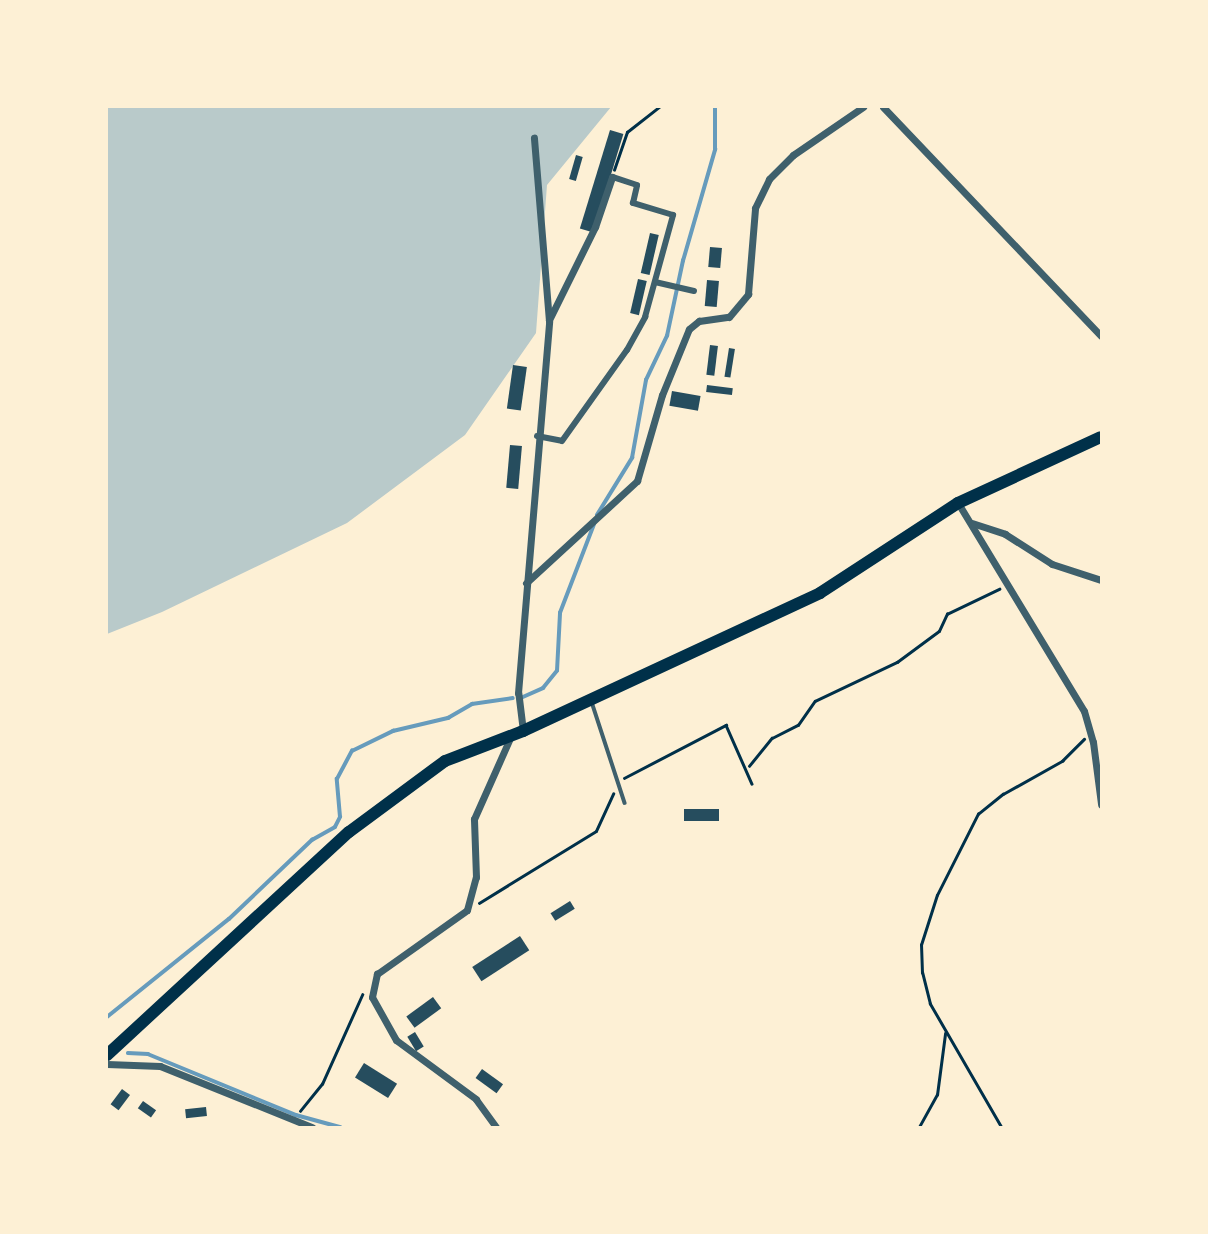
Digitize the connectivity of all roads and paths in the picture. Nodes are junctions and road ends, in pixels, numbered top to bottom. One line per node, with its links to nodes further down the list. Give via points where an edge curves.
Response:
1 (659, 107): 5 (path, via 627,132)
2 (863, 107): 15 (street, via 793,155 769,179 755,208 748,294 729,317 699,321 689,329 662,395 637,481)
3 (883, 107): 9 (street)
4 (534, 138): 8 (street)
5 (612, 177): 6 (street, via 637,185 633,203 673,215); 8 (street, via 595,227)
6 (655, 282): 7 (street); 10 (street, via 645,317 628,350 562,441)
7 (690, 290)
8 (549, 321): 10 (street)
9 (1101, 336)
10 (537, 436): 15 (street)
11 (1101, 437): 12 (main road)
12 (958, 503): 13 (street); 17 (main road, via 820,593)
13 (972, 523): 14 (street, via 1005,534 1052,564); 16 (street)
14 (1101, 580)
15 (526, 583): 19 (street)
16 (1013, 590): 18 (street); 20 (path, via 1000,589 947,614 939,631 897,662 815,701 798,725 772,738)
17 (590, 699): 19 (main road); 21 (lane)
18 (1089, 727): 24 (street); 27 (path, via 1077,748 1062,761 1003,794 978,814 953,859 925,928 920,959 930,1004)
19 (517, 734): 25 (street, via 474,819 476,877); 28 (main road, via 444,761 364,819)
20 (748, 767): 21 (path, via 726,726); 22 (path)
21 (618, 781): 23 (lane); 25 (path, via 601,826)
22 (752, 784)
23 (625, 803)
24 (1101, 804)
25 (467, 909): 26 (street, via 377,974)
26 (373, 985): 30 (path, via 356,1004 322,1084); 32 (street, via 376,1005 396,1041 476,1099)
27 (945, 1034): 33 (path, via 937,1095); 34 (path)
28 (107, 1055)
29 (107, 1064): 30 (street, via 160,1066)
30 (293, 1119): 31 (street)
31 (312, 1127)
32 (496, 1127)
33 (919, 1127)
34 (1001, 1127)

